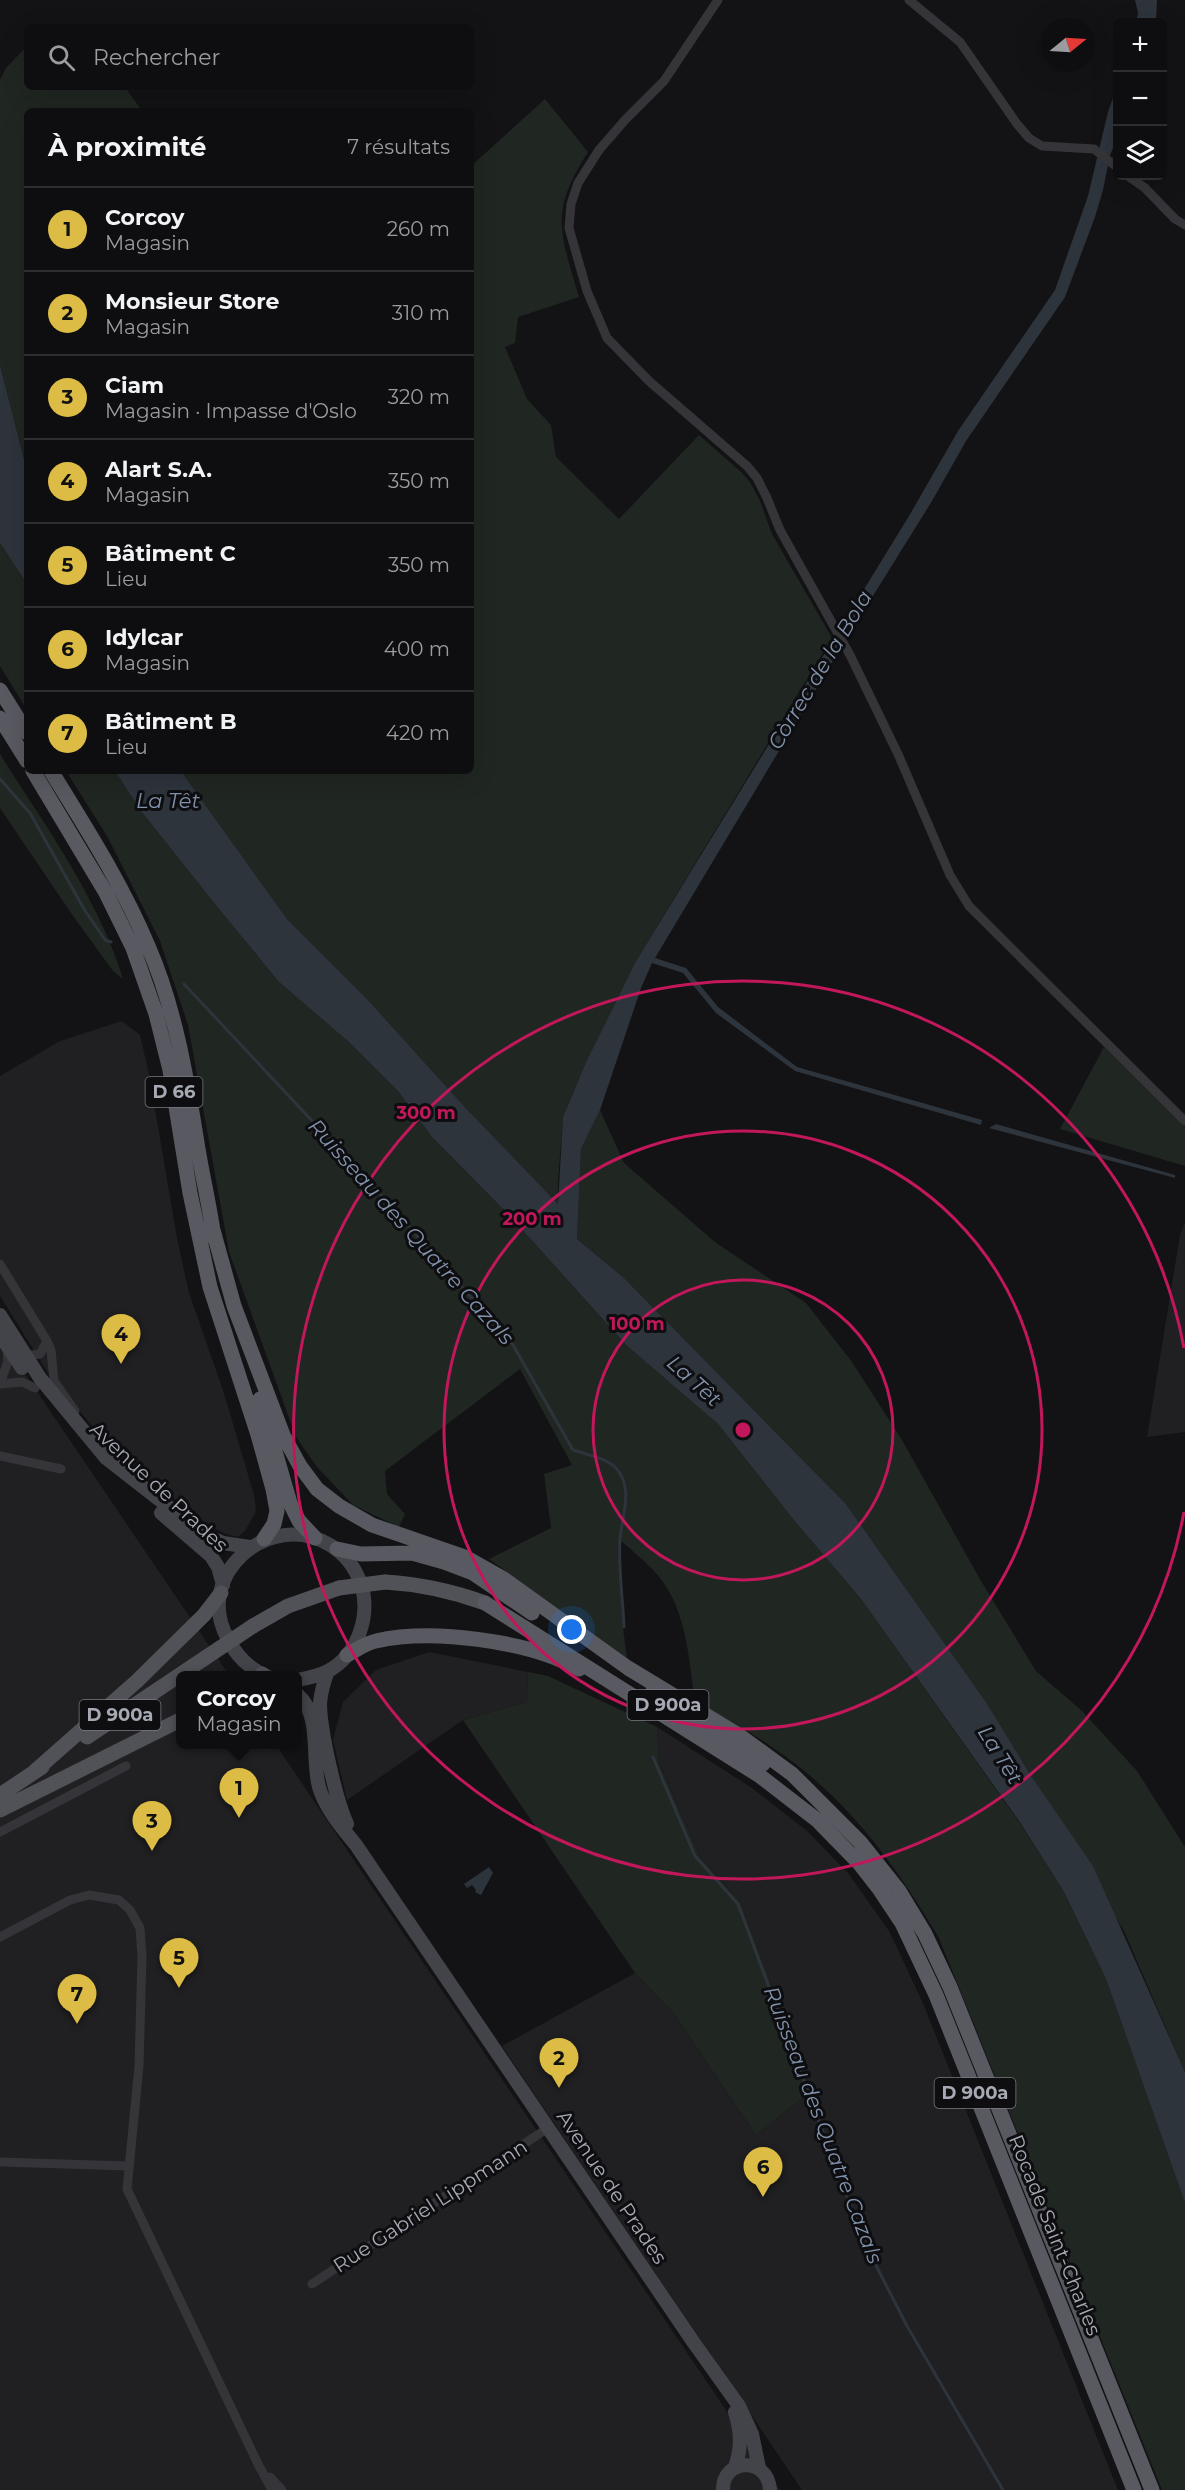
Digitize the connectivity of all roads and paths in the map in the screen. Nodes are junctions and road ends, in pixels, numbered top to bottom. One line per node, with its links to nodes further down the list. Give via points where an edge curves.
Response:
1 (718, 0): 12 (street, via 664,81 599,150 578,183 569,228 587,291 607,338 649,381 747,466 767,498 780,530 850,655 950,875 969,906)
2 (909, 0): 3 (street, via 960,42 1029,138 1056,149 1094,149)
3 (1113, 165)
4 (1133, 180): 5 (street)
5 (1185, 225)
6 (0, 690): 8 (highway)
7 (0, 718): 9 (highway)
8 (24, 728)
9 (24, 756)
10 (35, 774): 21 (highway, D 66, via 106,893 133,948 156,1014 210,1287)
11 (53, 774): 13 (highway, D 66, via 118,884 163,986 187,1083)
12 (1185, 1121)
13 (213, 1230): 21 (highway, D 66, via 219,1270); 42 (highway, via 234,1306 283,1435 317,1489 372,1525 465,1557 504,1579 628,1668 740,1736)
14 (0, 1264): 17 (street)
15 (0, 1315): 18 (main road, Avenue de Prades)
16 (4, 1341): 19 (street, via 9,1361); 20 (main road, Avenue de Prades)
17 (47, 1341): 18 (street, via 40,1354); 23 (street, via 54,1381)
18 (24, 1356): 23 (main road, Avenue de Prades)
19 (0, 1384): 20 (street, via 22,1382)
20 (35, 1388): 29 (main road, Avenue de Prades, via 83,1446 211,1556 218,1567)
21 (264, 1433): 25 (highway, D 66, via 298,1521); 26 (highway, D 66, via 278,1511)
22 (0, 1456): 24 (street)
23 (106, 1458): 27 (main road, Avenue de Prades, via 202,1533 223,1544)
24 (61, 1469)
25 (315, 1538): 26 (main road, via 290,1534); 28 (main road)
26 (264, 1539): 27 (main road)
27 (250, 1547): 29 (main road, via 234,1563)
28 (337, 1549): 31 (main road, via 353,1566 365,1600 363,1623); 42 (highway, via 360,1554 412,1553 473,1573 575,1643)
29 (222, 1589): 33 (main road, via 219,1609 225,1635 241,1657); 41 (main road, via 204,1615)
30 (485, 1603): 32 (main road, D 900a, bridge, via 435,1588 385,1582 339,1588 288,1606); 39 (highway, D 900a); 45 (highway, D 900a, via 513,1612 700,1724 799,1787)
31 (347, 1655): 34 (main road); 39 (highway, via 374,1641 402,1637 474,1640 531,1650 573,1666)
32 (185, 1671)
33 (258, 1671)
34 (328, 1671): 36 (main road); 47 (main road, Avenue de Prades, via 320,1703 323,1728 341,1808)
35 (176, 1677): 41 (main road, D 900a, bridge)
36 (302, 1679)
37 (302, 1699): 47 (main road, Avenue de Prades, via 312,1718 320,1789 338,1823)
38 (176, 1722): 44 (main road)
39 (729, 1756): 62 (highway, Rocade Saint-Charles / D 900a, via 817,1820 859,1863 902,1923 944,2015)
40 (126, 1766): 46 (street)
41 (35, 1771): 43 (main road, D 900a)
42 (792, 1774): 45 (highway)
43 (0, 1795)
44 (0, 1810)
45 (842, 1823): 63 (highway, Rocade Saint-Charles / D 900a, via 900,1891 950,1987)
46 (0, 1832)
47 (356, 1845): 49 (main road, Avenue de Prades)
48 (0, 1937): 51 (street, via 89,1894 119,1900 130,1910 140,1928 142,1957 139,2066)
49 (548, 2128): 52 (street, Rue Gabriel Lippmann); 53 (main road, Avenue de Prades)
50 (0, 2162): 51 (street)
51 (128, 2166): 54 (street, via 127,2189)
52 (312, 2284)
53 (694, 2343): 55 (main road, Avenue de Prades, via 739,2424 741,2452); 56 (main road, Avenue de Prades, via 739,2406 752,2433)
54 (258, 2464): 58 (street); 59 (street); 60 (street)
55 (735, 2467): 56 (main road); 61 (main road, Avenue de Prades, via 725,2478)
56 (759, 2468): 57 (main road, Avenue de Prades)
57 (772, 2488)
58 (265, 2490)
59 (272, 2490)
60 (282, 2490)
61 (723, 2490)
62 (1134, 2490)
63 (1152, 2490)

